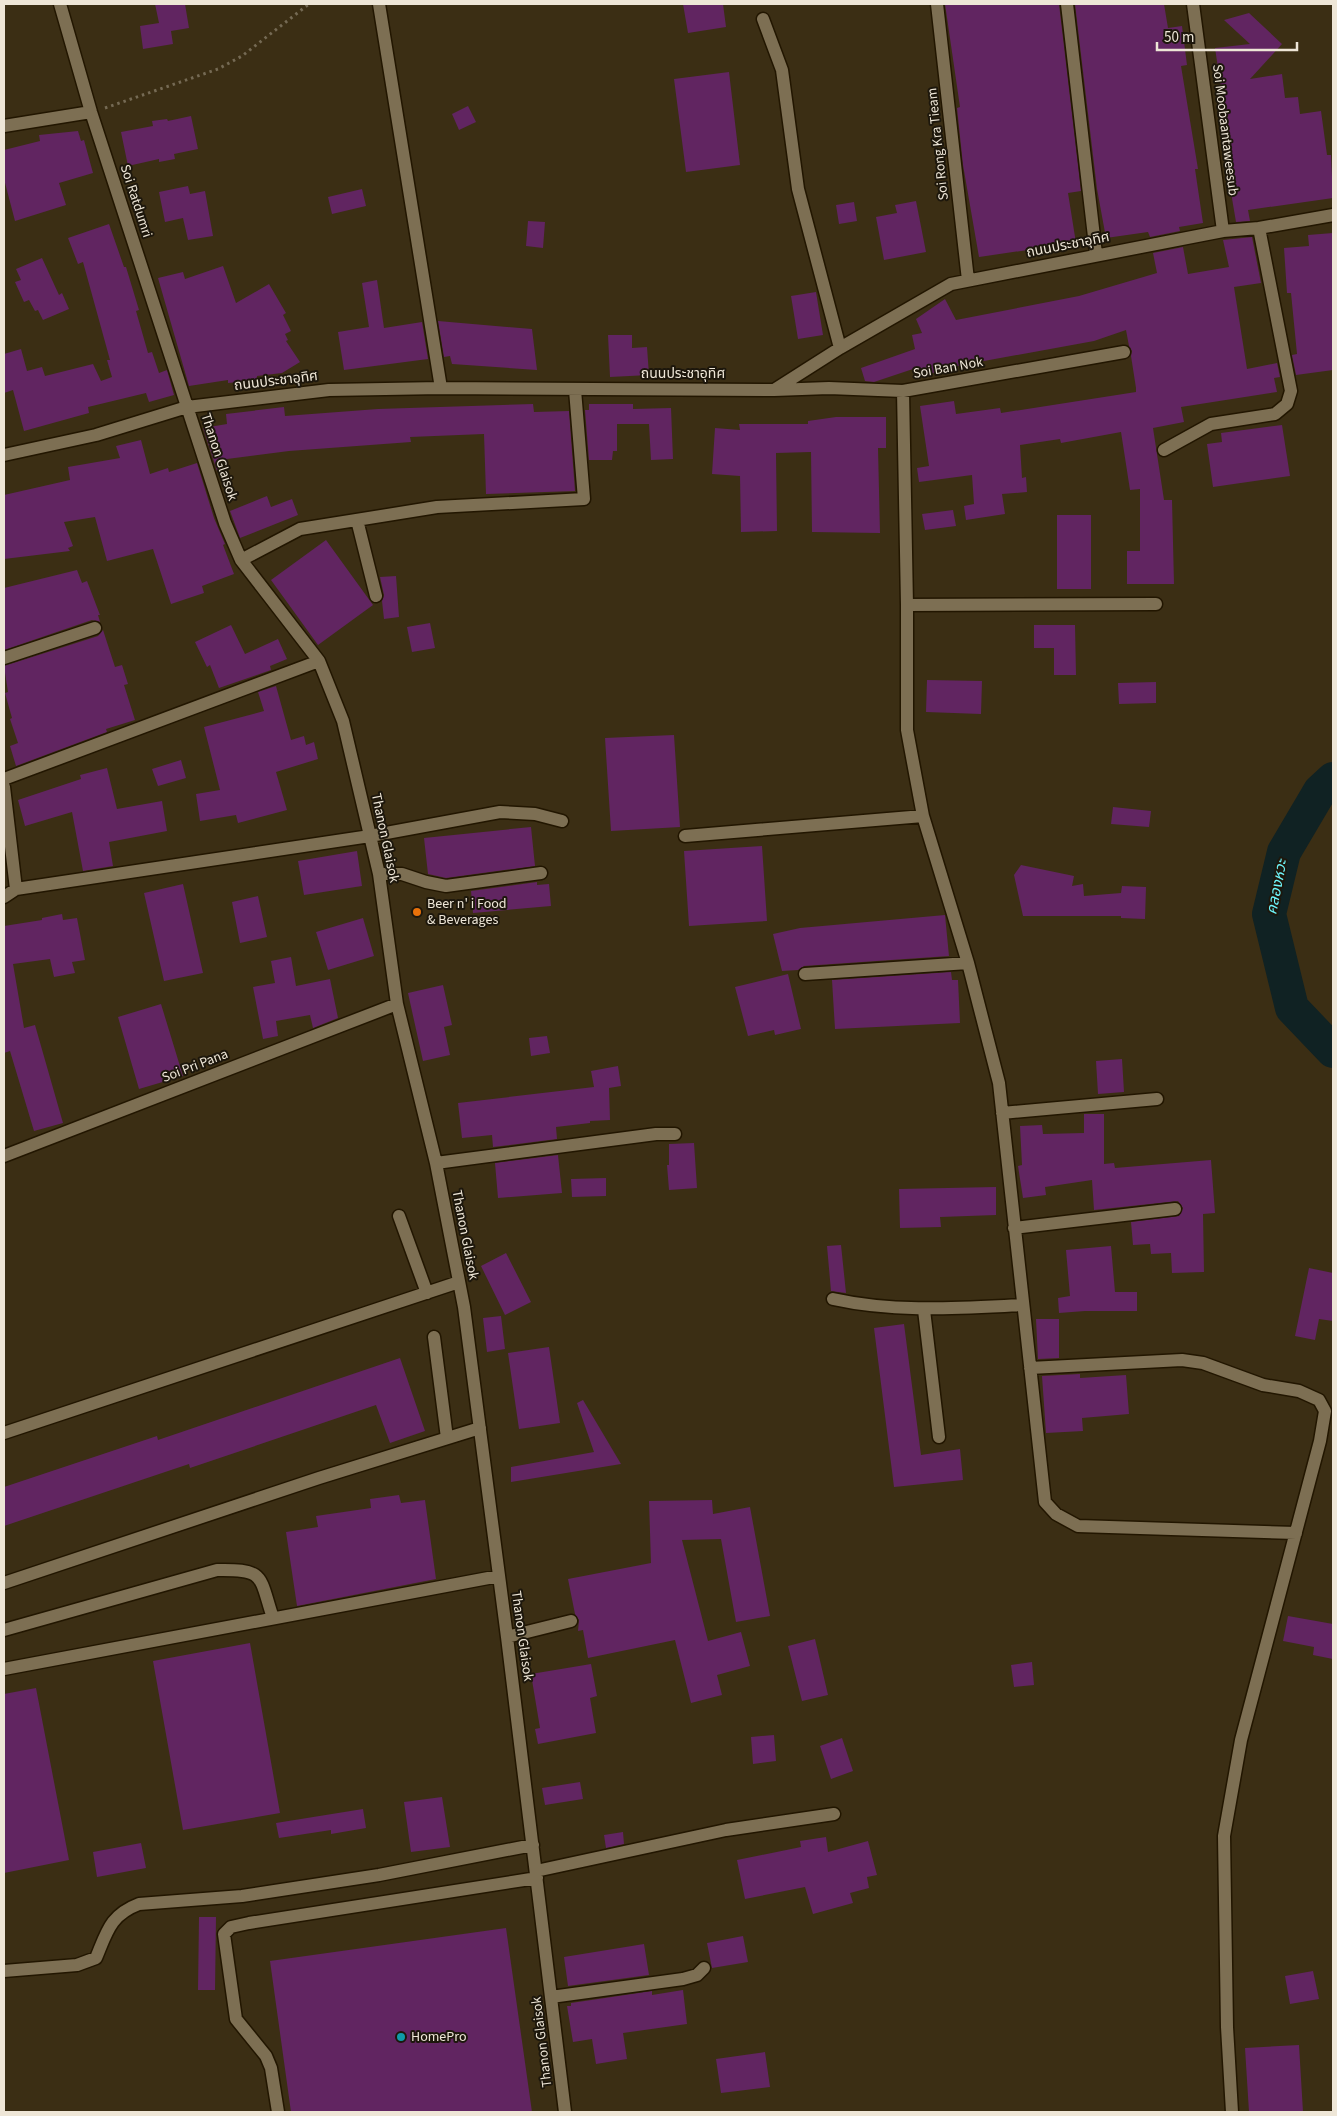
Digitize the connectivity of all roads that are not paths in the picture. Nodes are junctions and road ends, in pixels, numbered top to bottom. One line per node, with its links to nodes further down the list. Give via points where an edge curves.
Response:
1 (60, 4): 7 (street, Soi Ratdumri)
2 (379, 4): 16 (street)
3 (937, 4): 13 (street, Soi Rong Kra Tieam)
4 (1068, 4): 12 (street)
5 (1193, 4): 11 (street, Soi Moobaantaweesub)
6 (762, 19): 14 (street, via 782,70 798,189)
7 (91, 112): 8 (street); 20 (street, Soi Ratdumri)
8 (4, 126)
9 (1333, 215): 10 (street, ถนนประชาอุทิศ)
10 (1259, 228): 11 (street, ถนนประชาอุทิศ); 21 (street, via 1291,392 1287,404 1275,414 1211,424)
11 (1223, 230): 12 (street, ถนนประชาอุทิศ)
12 (1096, 254): 13 (street, ถนนประชาอุทิศ)
13 (968, 280): 14 (street, ถนนประชาอุทิศ, via 951,284)
14 (840, 348): 18 (street, ถนนประชาอุทิศ)
15 (1124, 352): 19 (street, Soi Ban Nok)
16 (441, 388): 17 (street, ถนนประชาอุทิศ); 20 (street, ถนนประชาอุทิศ, via 329,390)
17 (575, 390): 18 (street, ถนนประชาอุทิศ); 23 (street, via 584,499 437,507)
18 (774, 390): 19 (street, Soi Ban Nok)
19 (903, 391): 27 (street)
20 (187, 407): 22 (street, ถนนประชาอุทิศ, via 96,435); 24 (street, Thanon Glaisok, via 225,523)
21 (1164, 450)
22 (4, 455)
23 (357, 520): 24 (street, via 300,529); 25 (street)
24 (241, 560): 30 (street, Thanon Glaisok)
25 (376, 596)
26 (1156, 604): 27 (street)
27 (907, 605): 33 (street, via 906,730)
28 (95, 628): 29 (street)
29 (4, 658)
30 (319, 661): 31 (street); 35 (street, Thanon Glaisok, via 343,721)
31 (4, 779)
32 (4, 787): 39 (street)
33 (923, 816): 36 (street); 41 (street)
34 (562, 821): 35 (street, via 535,814 500,812)
35 (370, 836): 38 (street, Thanon Glaisok); 39 (street)
36 (685, 836)
37 (541, 873): 38 (street, via 446,886 402,874)
38 (379, 874): 43 (street, Thanon Glaisok)
39 (16, 889): 40 (street)
40 (4, 897)
41 (968, 963): 42 (street); 45 (street, via 997,1071)
42 (805, 974)
43 (397, 1004): 47 (street, Soi Pri Pana); 48 (street, Thanon Glaisok)
44 (1157, 1099): 45 (street)
45 (1002, 1114): 51 (street)
46 (675, 1134): 48 (street)
47 (4, 1156)
48 (436, 1163): 52 (street, Thanon Glaisok)
49 (1174, 1208): 51 (street)
50 (400, 1216): 53 (street)
51 (1014, 1228): 55 (street)
52 (459, 1282): 53 (street); 59 (street, Thanon Glaisok)
53 (426, 1293): 60 (street)
54 (833, 1299): 56 (street)
55 (1023, 1305): 56 (street); 58 (street)
56 (924, 1310): 61 (street)
57 (434, 1338): 62 (street)
58 (1030, 1368): 63 (street, via 1045,1502 1056,1514 1078,1526); 63 (street, via 1182,1360 1203,1362 1263,1385 1299,1391 1319,1400 1325,1411 1320,1441)
59 (480, 1428): 62 (street); 64 (street, Thanon Glaisok)
60 (4, 1433)
61 (939, 1437)
62 (447, 1438): 65 (street)
63 (1296, 1533): 79 (street, via 1240,1740 1224,1836 1227,2027)
64 (499, 1576): 66 (street); 69 (street, Thanon Glaisok)
65 (4, 1583)
66 (273, 1618): 68 (street, via 260,1579 244,1569 217,1570); 70 (street)
67 (570, 1621): 69 (street)
68 (4, 1630)
69 (507, 1636): 72 (street, Thanon Glaisok)
70 (4, 1669)
71 (834, 1814): 73 (street, via 726,1830)
72 (533, 1845): 73 (street, Thanon Glaisok); 75 (street, via 379,1875 242,1896 139,1904 125,1910 111,1923 96,1958 77,1966)
73 (536, 1874): 76 (street, Thanon Glaisok); 77 (street, via 249,1923 227,1930 224,1934 236,2019 269,2062)
74 (704, 1968): 76 (street, via 697,1975 683,1979)
75 (4, 1971)
76 (551, 1997): 78 (street, Thanon Glaisok)
77 (278, 2112)
78 (565, 2112)
79 (1232, 2112)

